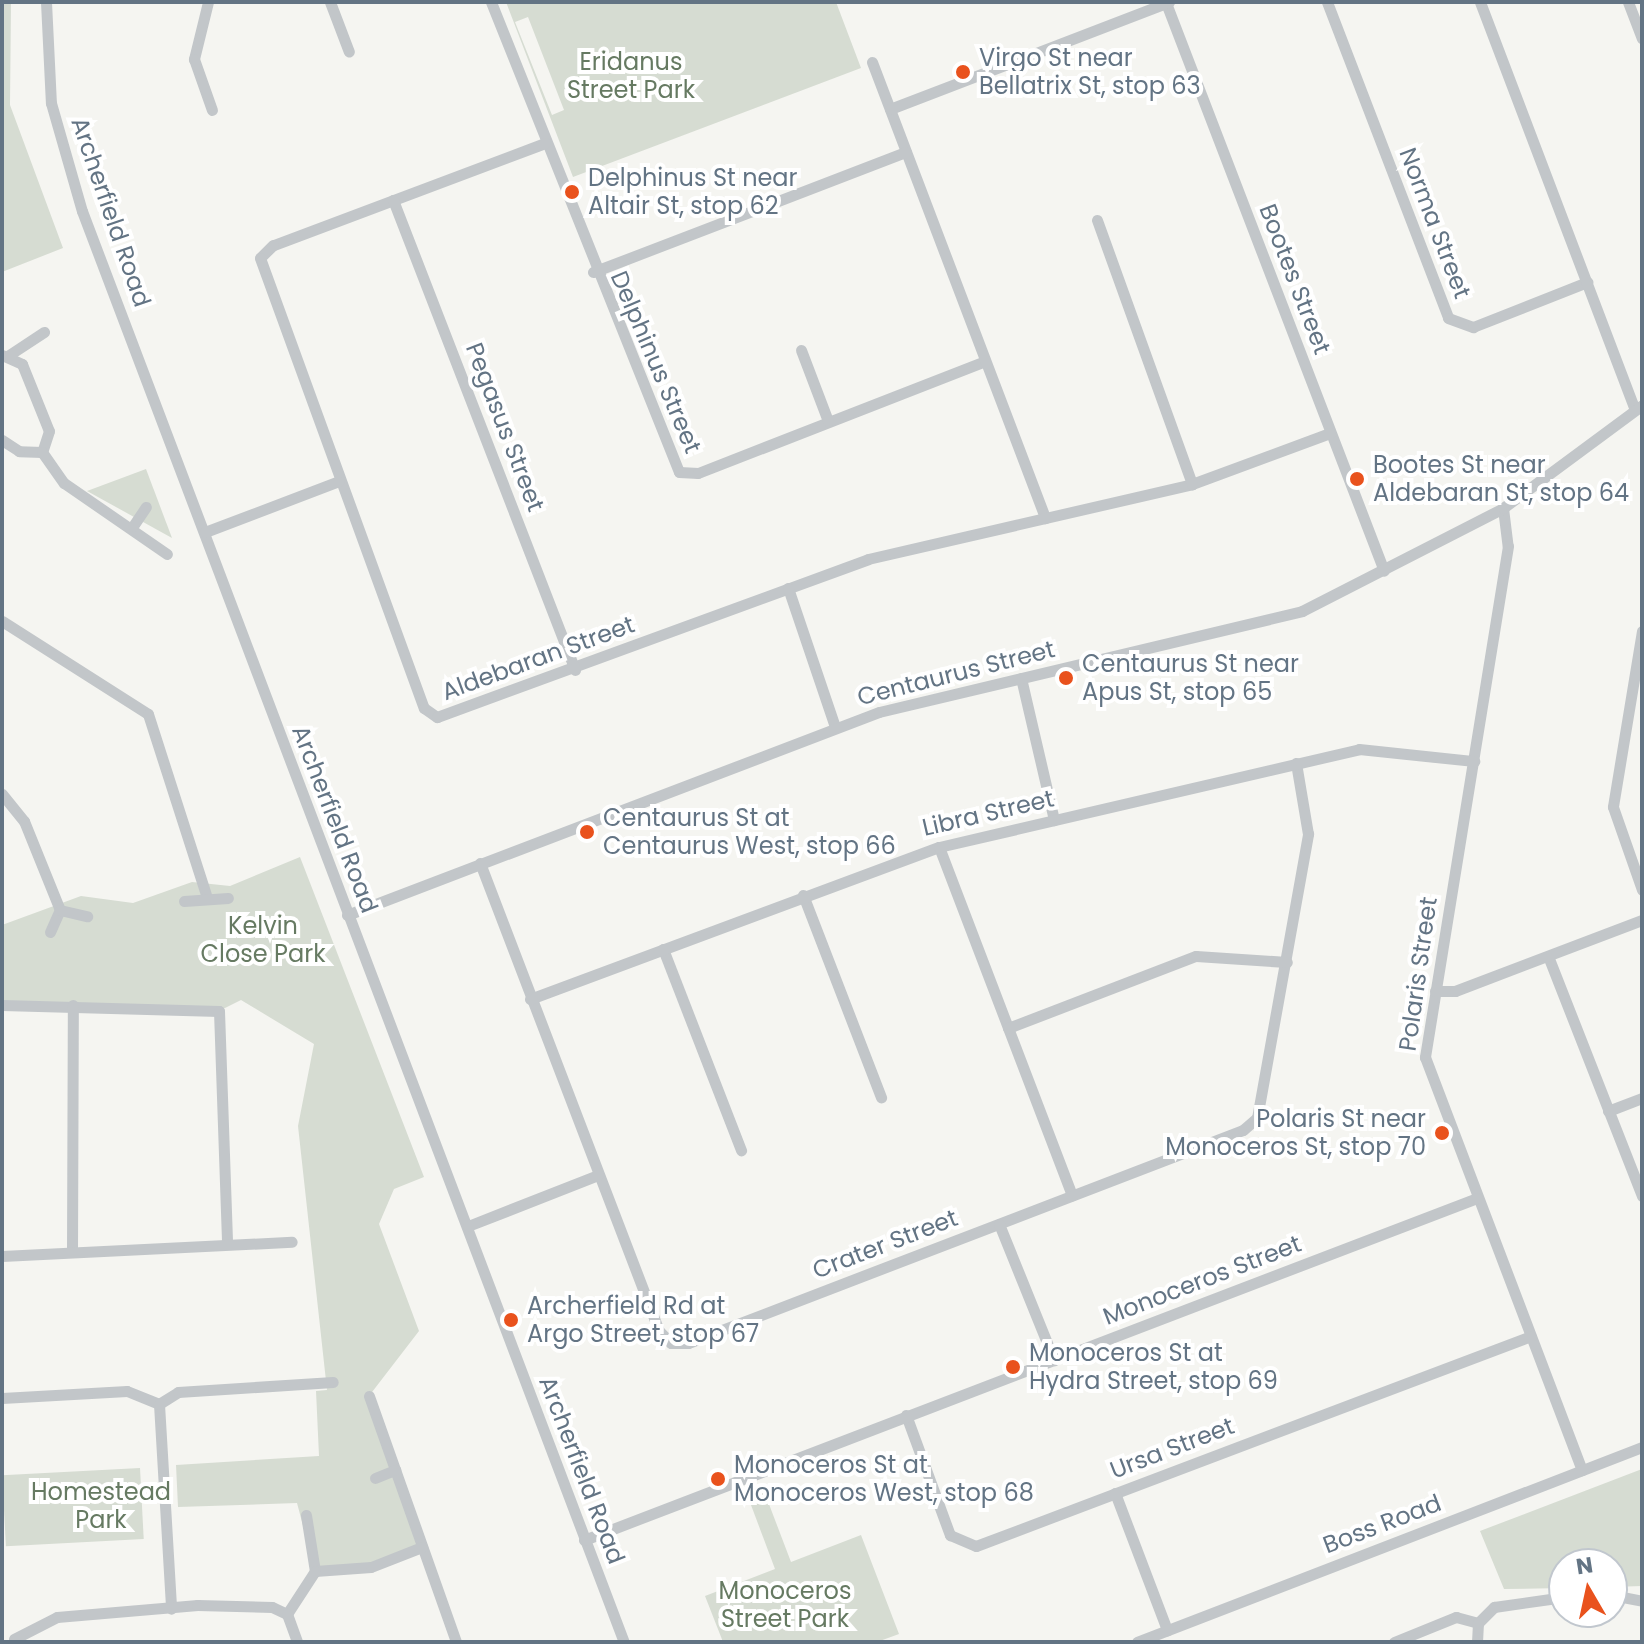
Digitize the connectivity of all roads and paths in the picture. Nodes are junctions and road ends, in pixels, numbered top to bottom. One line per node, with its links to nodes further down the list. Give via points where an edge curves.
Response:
1 (46, 2): 35 (street, Archerfield Road, via 46,65 64,157)
2 (208, 2): 13 (street, via 194,59)
3 (330, 2): 10 (street)
4 (491, 2): 14 (street, Delphinus Street)
5 (1327, 2): 19 (street, Norma Street, via 1448,318 1473,327)
6 (1480, 2): 19 (street)
7 (1628, 2): 9 (street)
8 (1167, 3): 12 (street); 26 (street, Bootes Street)
9 (1642, 38)
10 (349, 52)
11 (872, 62): 12 (street)
12 (890, 109): 15 (street)
13 (212, 110)
14 (545, 143): 16 (street, Aldebaran Street); 18 (street, Delphinus Street)
15 (906, 152): 18 (street); 23 (street)
16 (393, 200): 29 (street, Aldebaran Street, via 273,245 260,258); 41 (street, Pegasus Street)
17 (1097, 220): 30 (street)
18 (593, 272): 25 (street, Delphinus Street, via 679,472 698,473)
19 (1587, 282): 24 (street)
20 (44, 332): 22 (street)
21 (801, 350): 25 (street)
22 (6, 355): 28 (street, via 22,364 49,431)
23 (985, 361): 25 (street, Delphinus Street); 33 (street)
24 (1638, 408): 32 (street, Centaurus Street)
25 (828, 421)
26 (1330, 433): 30 (street, Aldebaran Street); 37 (street, Bootes Street)
27 (2, 440): 28 (street, via 19,451)
28 (42, 452): 34 (street, via 64,483)
29 (339, 481): 35 (street); 41 (street, Aldebaran Street, via 424,708 450,717)
30 (1192, 484): 33 (street, Aldebaran Street)
31 (146, 507): 34 (street)
32 (1503, 508): 37 (street, Centaurus Street); 44 (street, Polaris Street, via 1508,546)
33 (1045, 518): 38 (street, Aldebaran Street, via 868,559)
34 (133, 526): 36 (street)
35 (205, 532): 56 (street, Archerfield Road)
36 (167, 554)
37 (1384, 571): 42 (street, Centaurus Street, via 1302,611)
38 (788, 588): 41 (street, Aldebaran Street); 43 (street)
39 (2, 621): 51 (street, via 148,714)
40 (1642, 631): 50 (street, via 1613,807)
41 (575, 670)
42 (1021, 678): 43 (street, Centaurus Street); 47 (street)
43 (835, 727): 49 (street, Centaurus Street)
44 (1474, 761): 45 (street, Libra Street, via 1386,747); 63 (street, Polaris Street)
45 (1296, 763): 47 (street, Libra Street); 62 (street, Crater Street, via 1308,834)
46 (2, 794): 55 (street, via 24,821)
47 (1054, 820): 48 (street, Libra Street)
48 (939, 847): 52 (street, Libra Street); 67 (street)
49 (480, 863): 56 (street, Centaurus Street); 64 (street, Crater Street)
50 (1642, 890)
51 (206, 895): 53 (street); 54 (street)
52 (803, 895): 60 (street, Libra Street); 68 (street)
53 (228, 898)
54 (184, 901)
55 (60, 910): 57 (street); 59 (street)
56 (347, 915): 77 (street, Archerfield Road)
57 (87, 916)
58 (1642, 920): 61 (street)
59 (50, 932)
60 (663, 949): 64 (street, Libra Street); 71 (street)
61 (1548, 956): 63 (street, via 1455,991); 70 (street)
62 (1287, 962): 67 (street, via 1196,956); 73 (street, Crater Street, via 1257,1118 1243,1130)
63 (1435, 991): 75 (street, Polaris Street, via 1427,1067)
64 (530, 999): 72 (street, Crater Street)
65 (2, 1005): 66 (street)
66 (73, 1005): 79 (street, via 219,1011); 80 (street)
67 (1008, 1028): 73 (street)
68 (881, 1097)
69 (1642, 1098): 70 (street)
70 (1608, 1111): 74 (street)
71 (741, 1150)
72 (598, 1175): 76 (street, Crater Street, via 659,1331 671,1343 688,1343); 77 (street)
73 (1072, 1196): 76 (street, Crater Street)
74 (1642, 1196)
75 (1477, 1198): 82 (street, Polaris Street); 83 (street, Monoceros Street)
76 (999, 1224): 83 (street)
77 (468, 1226): 95 (street, Archerfield Road)
78 (292, 1242): 79 (street)
79 (227, 1244): 80 (street)
80 (72, 1252): 81 (street)
81 (2, 1256)
82 (1531, 1336): 91 (street, Polaris Street); 93 (street, Ursa Street)
83 (1054, 1360): 88 (street, Monoceros Street)
84 (333, 1382): 87 (street, via 178,1392)
85 (369, 1396): 90 (street)
86 (2, 1398): 87 (street, via 127,1391)
87 (159, 1404): 99 (street)
88 (906, 1415): 93 (street, Ursa Street, via 950,1535 961,1545 976,1546); 95 (street, Monoceros Street)
89 (1642, 1447): 91 (street, Boss Road)
90 (395, 1470): 92 (street); 96 (street)
91 (1582, 1470): 102 (street, Boss Road)
92 (375, 1478)
93 (1115, 1493): 102 (street)
94 (306, 1515): 97 (street)
95 (584, 1540): 106 (street, Archerfield Road)
96 (422, 1547): 97 (street, via 371,1567); 105 (street)
97 (315, 1571): 100 (street)
98 (1548, 1598): 101 (street, via 1506,1601)
99 (171, 1609): 100 (street, via 272,1607); 103 (street, via 57,1617)
100 (287, 1614): 104 (street)
101 (1478, 1623): 108 (street, via 1456,1617); 109 (street)
102 (1167, 1630): 107 (street, Boss Road)
103 (10, 1638)
104 (297, 1642)
105 (456, 1642)
106 (624, 1642)
107 (1137, 1642)
108 (1394, 1642)
109 (1477, 1642)

